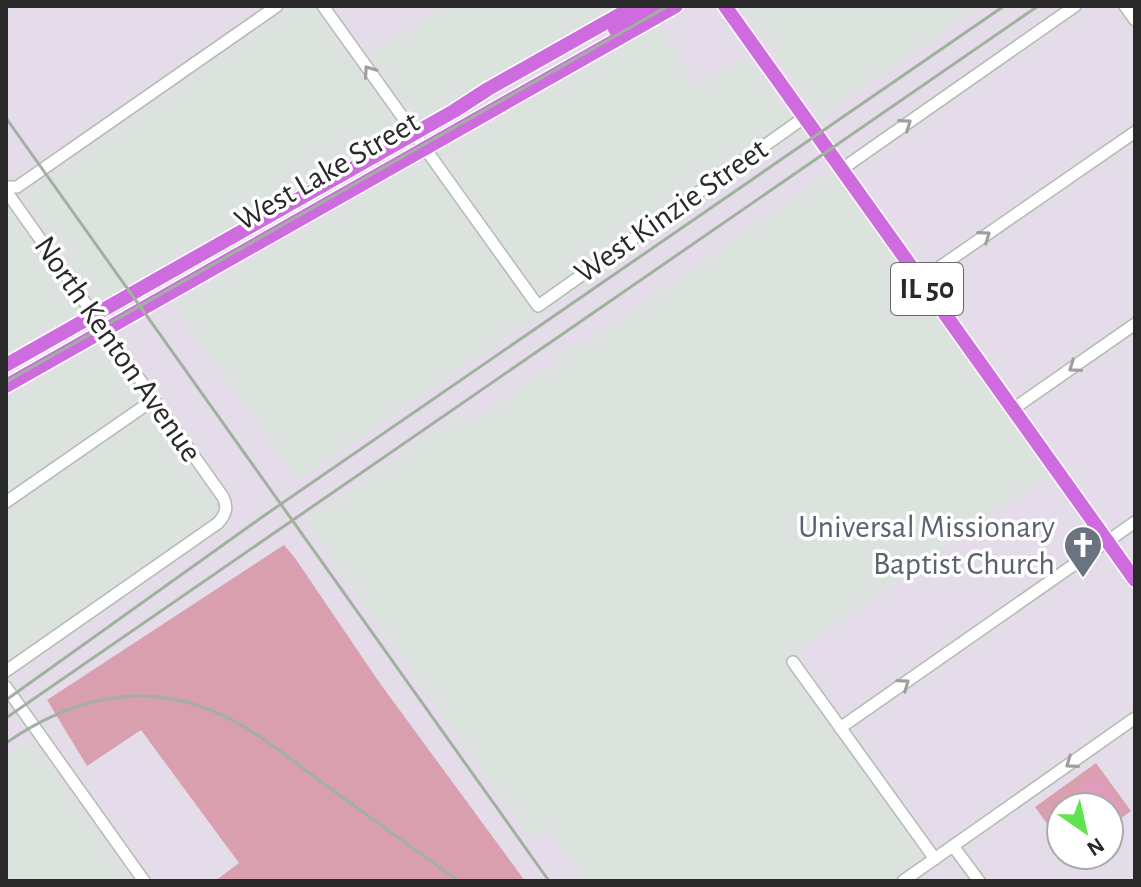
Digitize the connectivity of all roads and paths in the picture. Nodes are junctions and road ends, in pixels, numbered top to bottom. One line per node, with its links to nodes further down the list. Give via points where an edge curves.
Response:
1 (277, 6): 14 (street, via 17,187)
2 (323, 6): 12 (street, one-way to 2)
3 (635, 6): 12 (main road, West Lake Street, via 488,89)
4 (656, 6): 12 (main road, West Lake Street)
5 (676, 6): 12 (main road, West Lake Street)
6 (725, 6): 10 (main road, IL 50)
7 (1075, 6): 13 (street, one-way to 7)
8 (1125, 6): 9 (street)
9 (1135, 20)
10 (805, 117): 12 (street, West Kinzie Street, via 538,306); 13 (main road, IL 50)
11 (1135, 132): 15 (street, one-way to 11)
12 (419, 141): 16 (main road, West Lake Street)
13 (842, 169): 15 (main road, IL 50)
14 (6, 189): 16 (street, North Kenton Avenue)
15 (921, 280): 22 (main road, IL 50)
16 (99, 323): 18 (main road, West Lake Street); 19 (main road, West Lake Street); 20 (main road, West Lake Street); 21 (street, North Kenton Avenue)
17 (1135, 324): 22 (street, one-way to 22)
18 (6, 365)
19 (6, 376)
20 (6, 386)
21 (153, 400): 23 (street); 28 (street, North Kenton Avenue, via 223,497 223,517)
22 (1013, 409): 25 (main road, IL 50)
23 (6, 502)
24 (1135, 522): 25 (street)
25 (1108, 542): 26 (main road, IL 50); 31 (street, one-way to 25)
26 (1135, 580)
27 (793, 662): 31 (street)
28 (6, 671)
29 (6, 687): 34 (street)
30 (1135, 718): 32 (street, one-way to 32)
31 (840, 728): 33 (street)
32 (953, 846): 33 (street); 36 (street)
33 (935, 859): 35 (street)
34 (144, 881)
35 (903, 881)
36 (979, 881)

